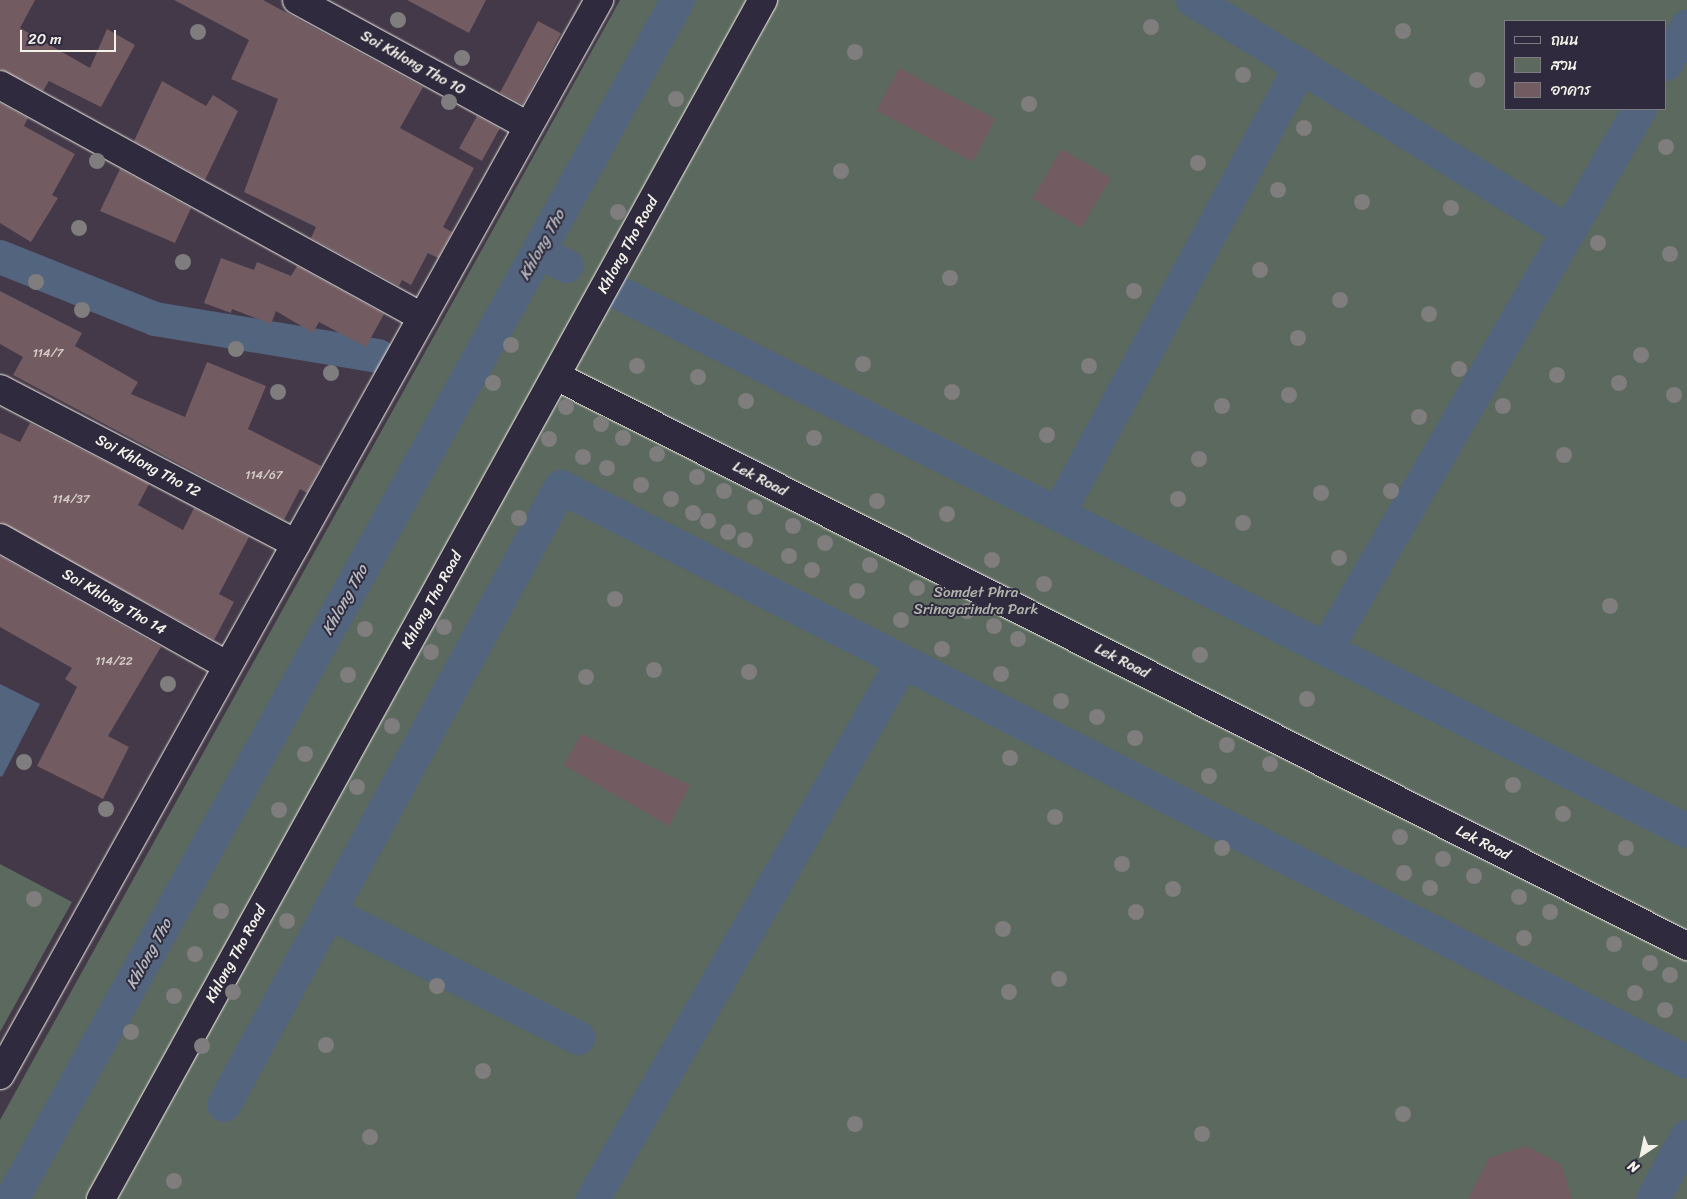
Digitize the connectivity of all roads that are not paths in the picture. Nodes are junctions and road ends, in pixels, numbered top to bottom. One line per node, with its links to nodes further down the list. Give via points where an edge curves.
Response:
1 (298, 0): 5 (street, Soi Khlong Tho 10)
2 (599, 0): 5 (street)
3 (763, 0): 7 (street, Khlong Tho Road)
4 (0, 85): 6 (street)
5 (528, 126): 6 (street)
6 (422, 317): 10 (street)
7 (556, 376): 12 (street, Lek Road); 14 (street, Khlong Tho Road)
8 (0, 389): 10 (street, Soi Khlong Tho 12)
9 (0, 538): 11 (street, Soi Khlong Tho 14)
10 (296, 544): 11 (street)
11 (228, 666): 13 (street)
12 (1687, 946)
13 (0, 1075)
14 (101, 1199)

